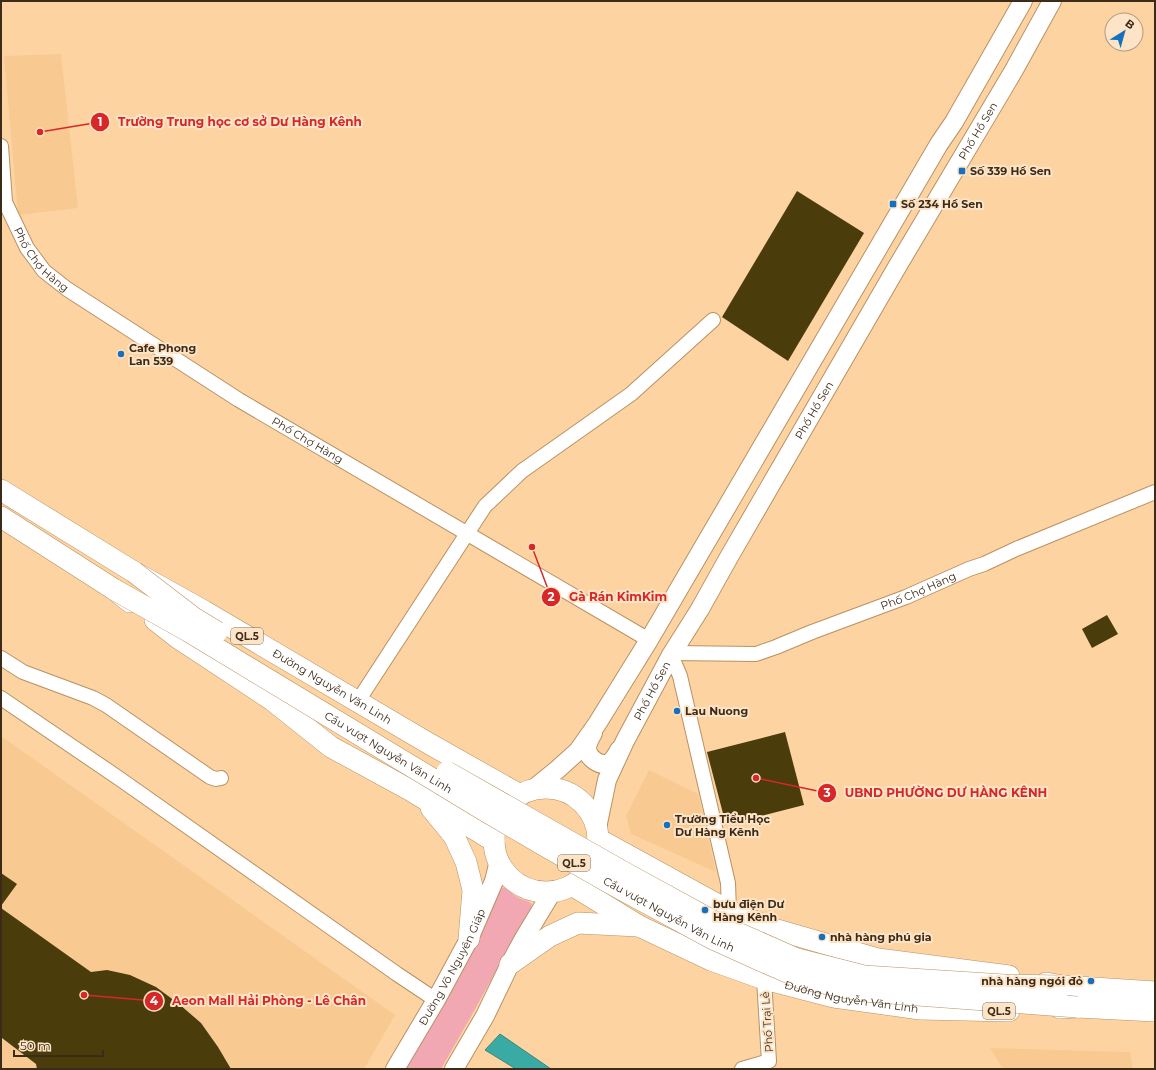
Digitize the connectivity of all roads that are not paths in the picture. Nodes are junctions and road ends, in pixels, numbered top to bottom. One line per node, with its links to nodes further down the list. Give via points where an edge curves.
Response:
1 (1023, 1): 3 (main road)
2 (1052, 1): 4 (main road, Phố Hồ Sen)
3 (954, 122): 4 (main road); 14 (main road)
4 (976, 134): 15 (main road, Phố Hồ Sen)
5 (1, 146): 6 (street)
6 (3, 203): 11 (street, Phố Chợ Hàng, via 27,248 44,271 67,289 239,400)
7 (713, 320): 11 (street, via 631,394 522,471 485,506)
8 (1, 490): 12 (highway, Đường Nguyễn Văn Linh / QL.5)
9 (1155, 492): 15 (street, Phố Chợ Hàng, via 906,597 756,654)
10 (1, 517): 13 (highway, QL.5)
11 (468, 534): 14 (street, Phố Chợ Hàng); 18 (street)
12 (134, 572): 18 (highway, Đường Nguyễn Văn Linh / QL.5); 37 (highway, Cầu vượt Nguyễn Văn Linh / QL.5, bridge, via 194,618 350,715 722,926 797,959 864,976)
13 (115, 590): 24 (highway, QL.5, via 178,638 272,700 331,747); 40 (highway, Cầu vượt Nguyễn Văn Linh / QL.5, bridge, via 188,631 545,846 713,939 757,959 804,979 863,991)
14 (649, 640): 19 (main road)
15 (672, 654): 20 (main road, Phố Hồ Sen); 31 (street, via 680,676 728,883)
16 (1, 658): 22 (street, via 23,672 106,705 210,777)
17 (1, 698): 39 (street)
18 (358, 702): 21 (highway, Đường Nguyễn Văn Linh / QL.5)
19 (598, 724): 20 (main road, via 587,749 594,760 608,763 614,759); 23 (main road, via 578,751)
20 (626, 741): 25 (main road, Phố Hồ Sen, via 607,780)
21 (428, 743): 23 (highway, Đường Nguyễn Văn Linh / QL.5); 24 (highway, via 436,752 436,775 430,784 421,788)
22 (221, 778)
23 (525, 793): 25 (highway, via 542,788 557,789 571,794 592,815); 26 (highway, via 509,804 501,814)
24 (417, 794): 26 (highway, QL.5); 34 (highway, via 454,836 466,862 473,890)
25 (598, 834): 28 (highway, via 597,853 592,866); 29 (highway, QL.5)
26 (494, 840): 27 (highway)
27 (499, 861): 30 (highway, via 504,870 525,887); 34 (main road, Đường Võ Nguyên Giáp, via 494,881)
28 (572, 885): 30 (highway); 32 (highway, Đường Nguyễn Văn Linh / QL.5)
29 (682, 885): 31 (highway, QL.5); 33 (highway, via 667,885 662,888 647,909 647,922)
30 (552, 892): 35 (main road)
31 (729, 911): 37 (highway, QL.5, via 774,929 878,959)
32 (639, 926): 33 (highway, Đường Nguyễn Văn Linh / QL.5); 35 (highway, via 578,923 550,936)
33 (659, 935): 36 (highway, Đường Nguyễn Văn Linh / QL.5, via 711,960)
34 (469, 939): 39 (main road, Đường Võ Nguyên Giáp)
35 (510, 964): 43 (main road, via 485,1016)
36 (764, 979): 40 (highway, Đường Nguyễn Văn Linh / QL.5, via 834,998 920,1009 1017,1011); 44 (street, Phố Trại Lẻ, via 770,1061)
37 (1063, 986): 38 (highway, QL.5)
38 (1155, 992)
39 (436, 1000): 42 (main road, Đường Võ Nguyên Giáp)
40 (1077, 1007): 41 (highway, Đường Nguyễn Văn Linh / QL.5)
41 (1155, 1011)
42 (395, 1069)
43 (454, 1069)
44 (742, 1069)

